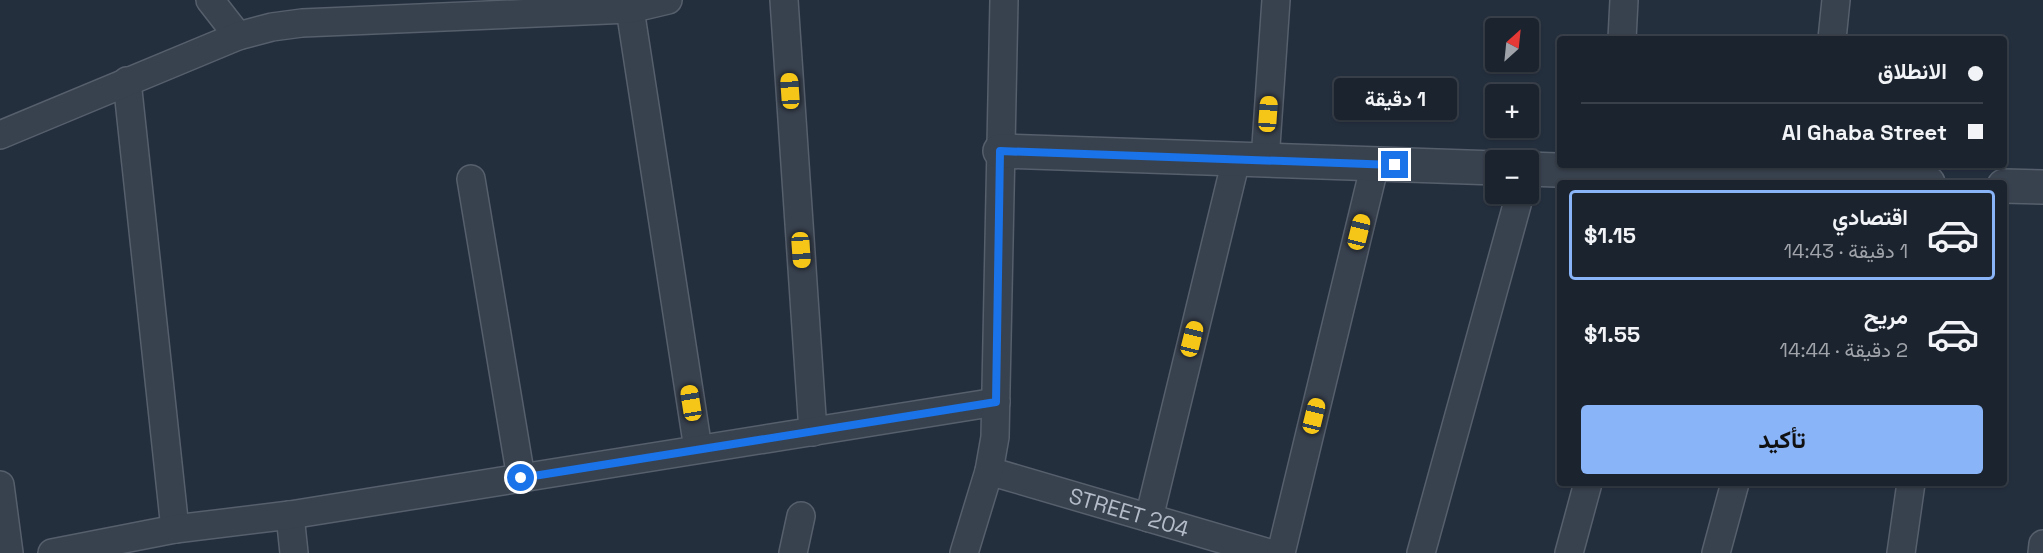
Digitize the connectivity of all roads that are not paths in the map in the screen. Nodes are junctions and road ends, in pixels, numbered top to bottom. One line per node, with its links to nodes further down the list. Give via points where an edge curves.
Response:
1 (210, 0): 9 (street)
2 (668, 0): 8 (street)
3 (784, 0): 28 (street)
4 (1004, 0): 14 (street)
5 (1276, 0): 15 (street)
6 (1624, 0): 10 (street)
7 (1836, 0): 11 (street)
8 (630, 9): 9 (street, via 302,23); 29 (street)
9 (238, 36): 12 (street)
10 (1622, 36)
11 (1832, 36)
12 (127, 81): 13 (street); 39 (street)
13 (0, 135)
14 (1000, 151): 15 (street); 27 (street)
15 (1250, 160): 16 (street); 38 (street)
16 (1375, 164): 17 (street); 47 (street)
17 (1485, 168)
18 (1539, 169): 19 (street)
19 (1612, 169): 21 (street)
20 (1816, 176): 21 (street); 23 (street)
21 (1669, 178)
22 (471, 179): 31 (street)
23 (1880, 180)
24 (2007, 186): 25 (street)
25 (2043, 187)
26 (1517, 204): 48 (street)
27 (996, 402): 28 (street); 30 (street)
28 (813, 432): 29 (street)
29 (698, 449): 31 (street)
30 (989, 471): 38 (street, STREET 204); 46 (street)
31 (521, 478): 36 (street)
32 (0, 485): 42 (street)
33 (1587, 486): 49 (street)
34 (1734, 486): 50 (street)
35 (1911, 486): 51 (street)
36 (290, 515): 39 (street); 44 (street)
37 (801, 516): 45 (street)
38 (1149, 518): 41 (street, STREET 204)
39 (175, 529): 43 (street)
40 (2043, 544): 52 (street)
41 (1256, 551)
42 (9, 553)
43 (51, 553)
44 (294, 553)
45 (793, 553)
46 (964, 553)
47 (1281, 553)
48 (1421, 553)
49 (1569, 553)
50 (1716, 553)
51 (1901, 553)
52 (2042, 553)

